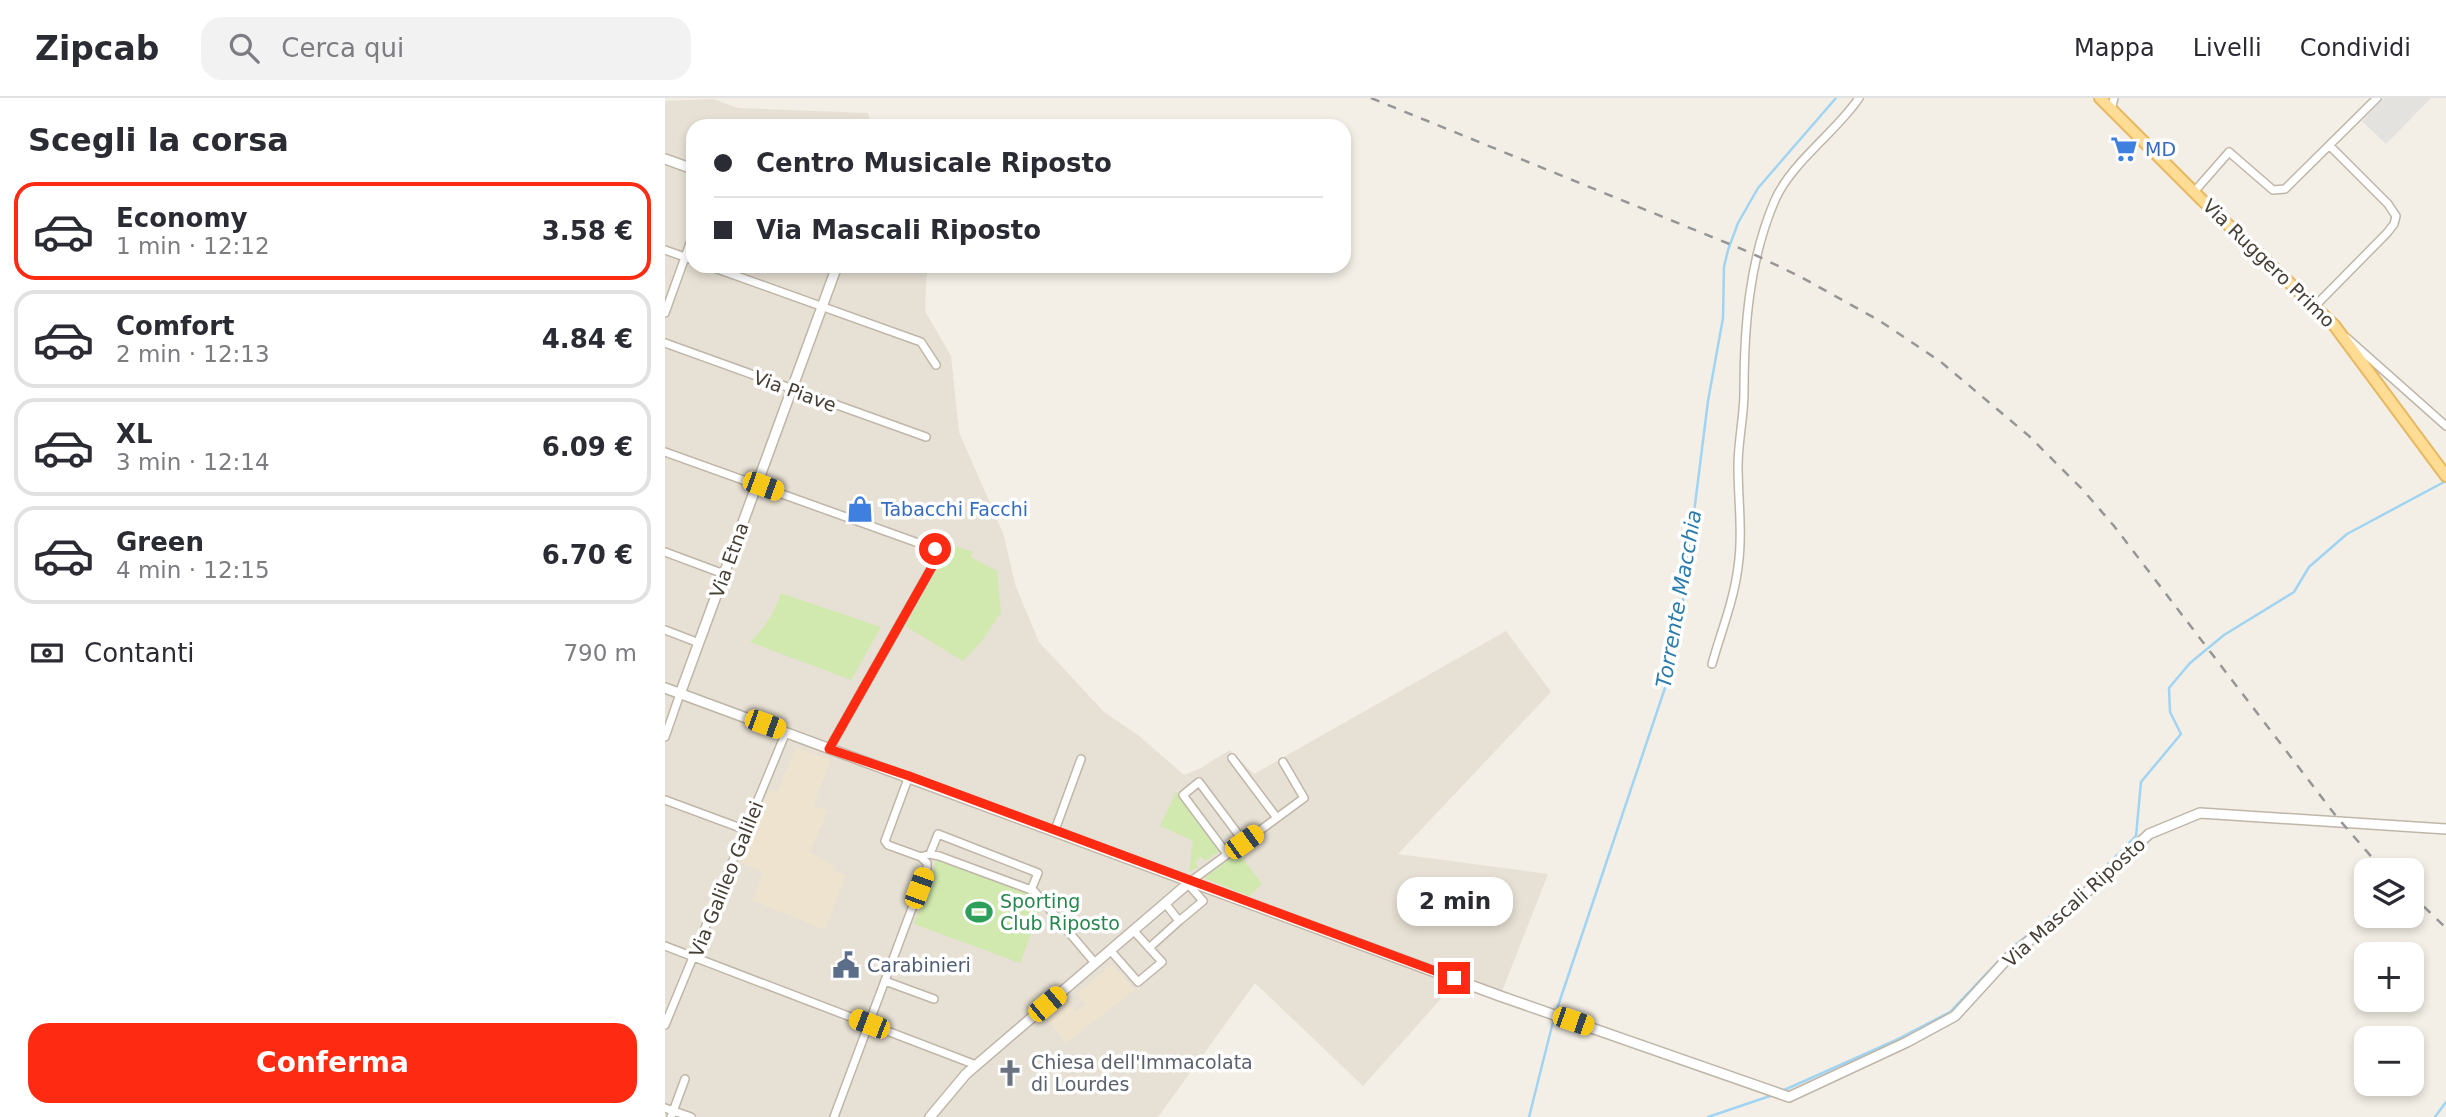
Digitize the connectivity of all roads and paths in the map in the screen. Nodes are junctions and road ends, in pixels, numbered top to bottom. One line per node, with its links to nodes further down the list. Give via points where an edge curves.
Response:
1 (1860, 98): 30 (street, via 1782,187 1755,266 1738,446 1738,565)
2 (2100, 98): 4 (main road, Via Ruggero Primo)
3 (2377, 98): 5 (street)
4 (2112, 104): 8 (main road, Via Ruggero Primo)
5 (2330, 146): 8 (street, via 2285,189 2273,190 2229,152); 14 (street, via 2396,216 2388,233)
6 (665, 159): 7 (street)
7 (686, 166)
8 (2194, 192): 14 (main road, Via Ruggero Primo)
9 (665, 250): 10 (street)
10 (686, 258)
11 (686, 266): 16 (street)
12 (728, 273): 15 (street)
13 (835, 273): 15 (street, Via Etna)
14 (2316, 305): 17 (main road, Via Ruggero Primo)
15 (823, 307): 19 (street, via 921,342); 20 (street, Via Etna)
16 (665, 313)
17 (2343, 336): 21 (street); 24 (main road, Via Ruggero Primo)
18 (665, 343): 20 (street, Via Piave)
19 (936, 365)
20 (791, 390): 22 (street, Via Piave); 25 (street, Via Etna)
21 (2446, 426)
22 (926, 437)
23 (665, 452): 25 (street)
24 (2446, 476)
25 (757, 484): 27 (street, Via Etna); 35 (street, via 937,553)
26 (665, 552): 27 (street)
27 (724, 573): 29 (street, Via Etna)
28 (665, 630): 29 (street)
29 (699, 643): 32 (street, Via Etna)
30 (1712, 664)
31 (665, 688): 32 (street)
32 (680, 694): 33 (street); 34 (street, Via Etna)
33 (786, 732): 35 (street); 43 (street, Via Galileo Galilei)
34 (665, 737)
35 (829, 749): 39 (street)
36 (1232, 758): 41 (street)
37 (1081, 759): 44 (street)
38 (1283, 762): 41 (street, via 1304,799)
39 (909, 776): 44 (street); 48 (street, via 885,841)
40 (665, 800): 43 (street)
41 (1277, 818): 45 (street)
42 (2446, 829): 49 (street, Via Mascali Riposto, via 2200,813 2149,834 2008,958 1955,1016 1789,1097)
43 (746, 830): 57 (street, Via Galileo Galilei)
44 (1055, 830): 49 (street)
45 (1244, 842): 47 (street); 47 (street, via 1199,782 1183,794)
46 (930, 854): 48 (street); 50 (street); 50 (street, via 938,834 1038,873)
47 (1227, 854): 49 (street)
48 (921, 857): 59 (street, via 927,868)
49 (1189, 882): 51 (street); 52 (street, via 1202,901)
50 (1031, 890): 58 (street)
51 (1164, 903): 52 (street); 53 (street)
52 (1179, 921): 55 (street)
53 (1133, 930): 55 (street); 56 (street)
54 (665, 946): 57 (street)
55 (1149, 948): 56 (street, via 1162,962 1138,982)
56 (1110, 950): 58 (street)
57 (694, 957): 62 (street, Via Galileo Galilei); 63 (street)
58 (1095, 963): 65 (street)
59 (885, 981): 60 (street); 63 (street)
60 (934, 999)
61 (665, 1000): 62 (street)
62 (674, 1004): 64 (street, Via Galileo Galilei)
63 (869, 1024): 65 (street); 70 (street)
64 (665, 1025)
65 (976, 1065): 71 (street)
66 (685, 1079): 68 (street)
67 (665, 1108): 68 (street)
68 (673, 1114): 69 (street)
69 (691, 1117)
70 (834, 1117)
71 (930, 1117)

